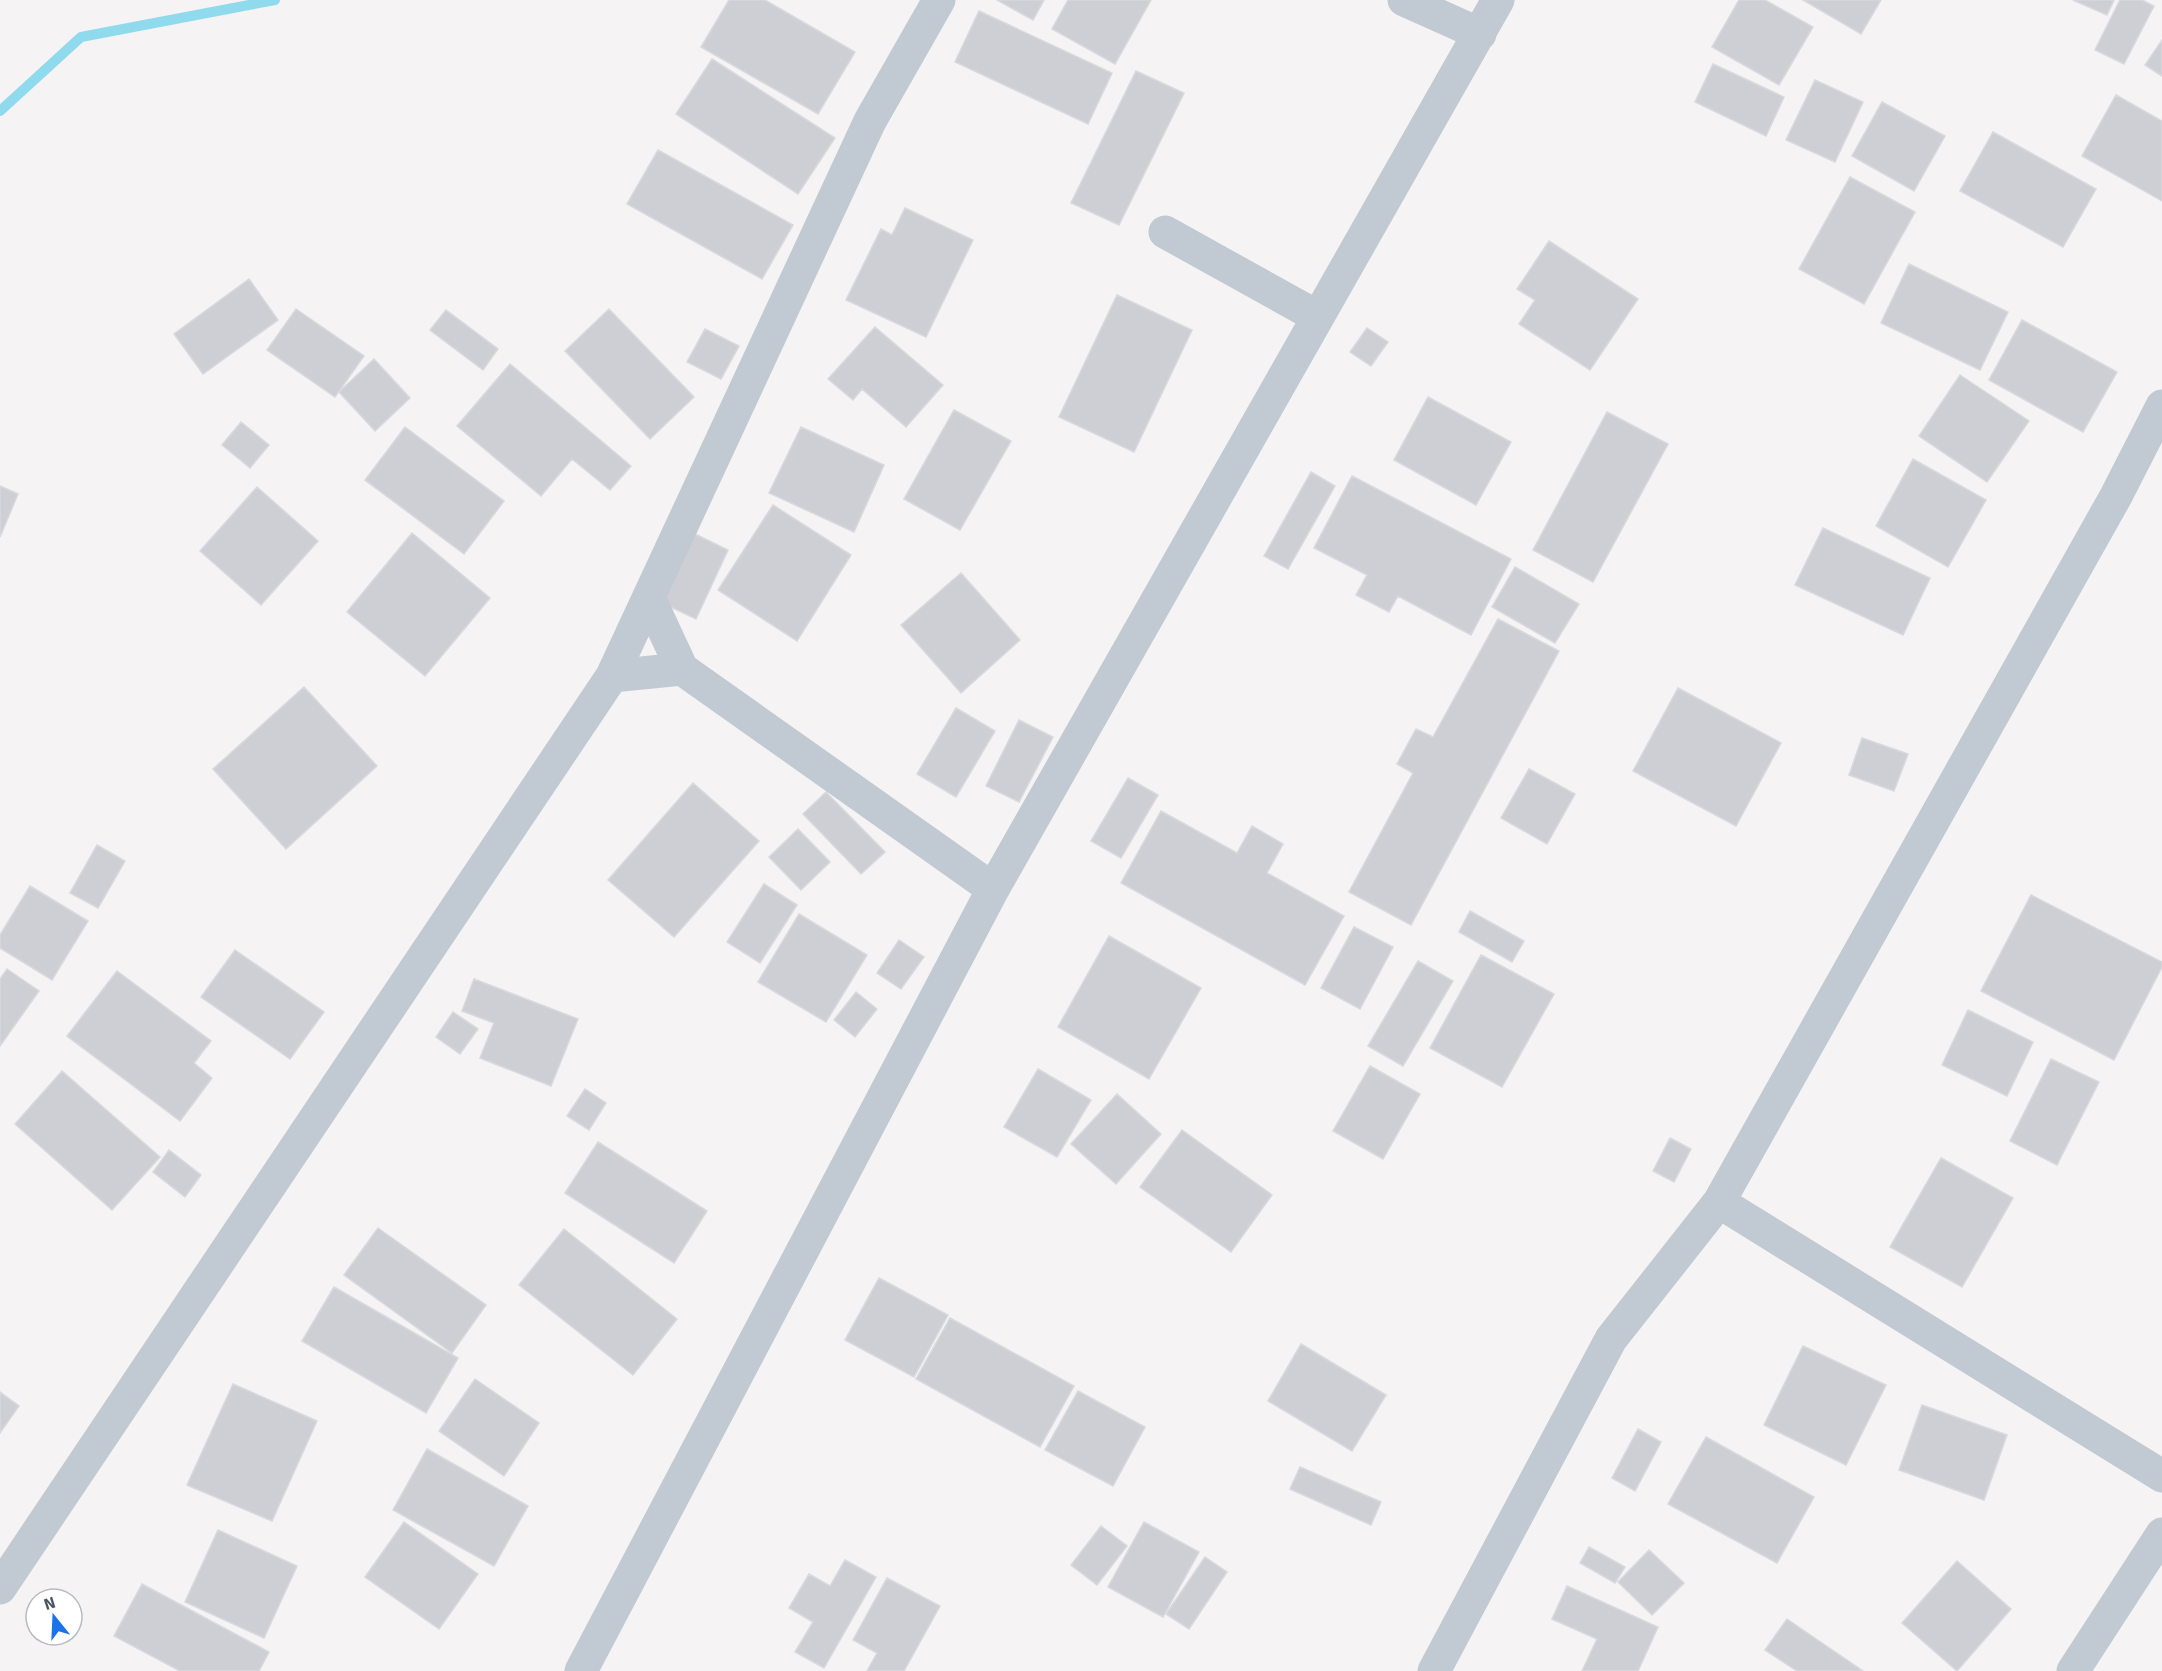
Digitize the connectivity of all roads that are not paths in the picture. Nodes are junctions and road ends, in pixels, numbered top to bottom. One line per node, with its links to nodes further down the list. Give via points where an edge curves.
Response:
1 (939, 0): 8 (street, via 870,121)
2 (1404, 0): 4 (street)
3 (1498, 0): 4 (street)
4 (1480, 33): 6 (street)
5 (1165, 232): 6 (street)
6 (1318, 317): 11 (street)
7 (2162, 406): 12 (street, via 2116,496)
8 (649, 598): 9 (street); 10 (street)
9 (682, 669): 10 (street); 11 (street)
10 (612, 676): 15 (street)
11 (993, 889): 16 (street)
12 (1719, 1202): 13 (street); 17 (street, via 1611,1339)
13 (2162, 1476)
14 (2162, 1534): 18 (street)
15 (0, 1588)
16 (581, 1671)
17 (1434, 1671)
18 (2073, 1671)

